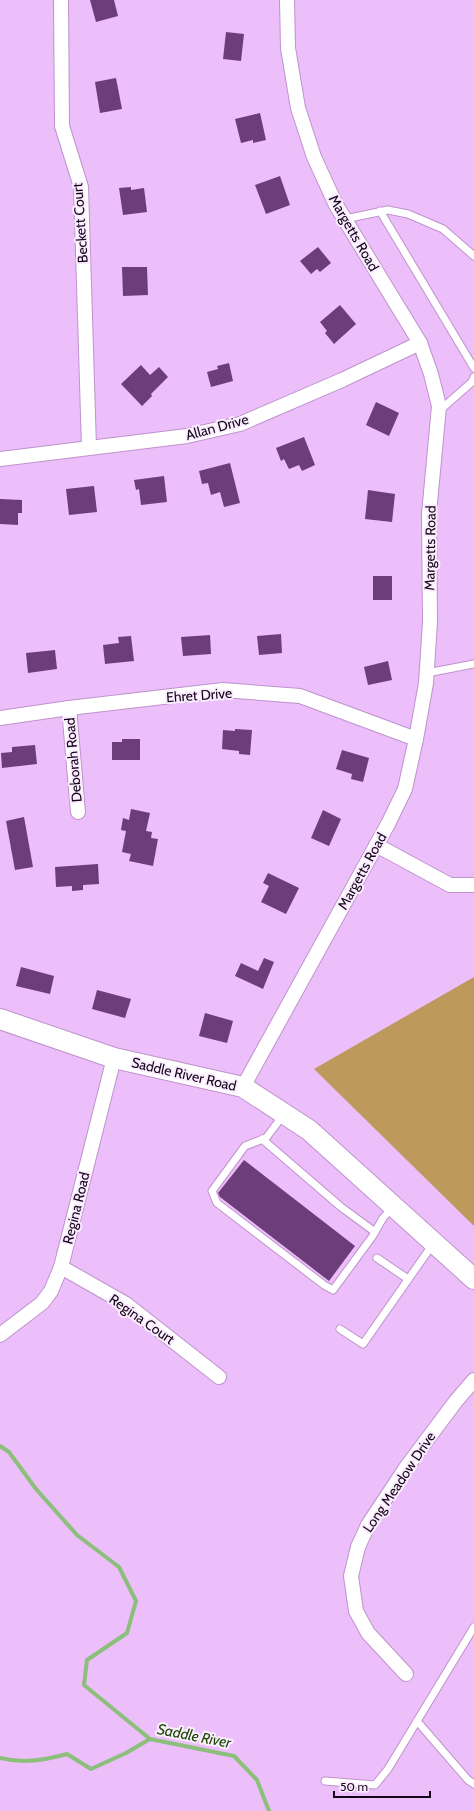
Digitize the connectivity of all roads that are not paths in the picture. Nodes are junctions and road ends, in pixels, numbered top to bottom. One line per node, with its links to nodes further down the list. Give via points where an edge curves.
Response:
1 (61, 0): 10 (street, Beckett Court, via 62,126 81,187)
2 (287, 0): 4 (street, Margetts Road, via 288,48 298,108 314,157)
3 (380, 211): 4 (lane); 5 (lane, via 408,214 443,229); 7 (lane)
4 (344, 219): 6 (street, Margetts Road)
5 (474, 256)
6 (420, 343): 9 (street, Margetts Road, via 431,374); 10 (street, Allan Drive, via 240,424 187,436)
7 (474, 368)
8 (474, 377): 9 (lane, via 472,382)
9 (438, 411): 13 (street, Margetts Road, via 429,514 430,622)
10 (89, 448): 11 (street, Allan Drive)
11 (0, 459)
12 (474, 664): 13 (lane)
13 (427, 673): 16 (street, Margetts Road)
14 (69, 708): 15 (street, Ehret Drive); 16 (street, Ehret Drive, via 223,690 300,696); 17 (street, Deborah Road)
15 (0, 718)
16 (416, 738): 18 (street, Margetts Road, via 405,789)
17 (78, 812)
18 (376, 844): 19 (street, via 450,885); 22 (street, Margetts Road)
19 (474, 885)
20 (0, 1019): 21 (main road, Saddle River Road)
21 (114, 1058): 22 (main road, Saddle River Road); 29 (street, Regina Road)
22 (243, 1087): 23 (main road, Saddle River Road)
23 (284, 1114): 24 (lane); 25 (main road, Saddle River Road, via 309,1130)
24 (262, 1140): 26 (lane); 26 (lane, via 245,1146 221,1178 212,1191 217,1203 333,1290)
25 (394, 1206): 26 (lane); 27 (main road, Saddle River Road)
26 (375, 1232)
27 (434, 1243): 30 (main road, Saddle River Road); 31 (lane)
28 (377, 1258): 31 (lane)
29 (61, 1267): 33 (street, Regina Road, via 42,1303); 34 (street, Regina Court, via 126,1304)
30 (474, 1278)
31 (408, 1279): 32 (lane, via 363,1344)
32 (340, 1329)
33 (0, 1335)
34 (219, 1377)
35 (474, 1380): 37 (street, Long Meadow Drive, via 405,1469 368,1525 358,1547 351,1576 356,1611 368,1633)
36 (474, 1627): 38 (lane)
37 (406, 1674)
38 (417, 1721): 39 (lane, via 388,1769 375,1785); 40 (lane)
39 (325, 1781)
40 (474, 1784)

